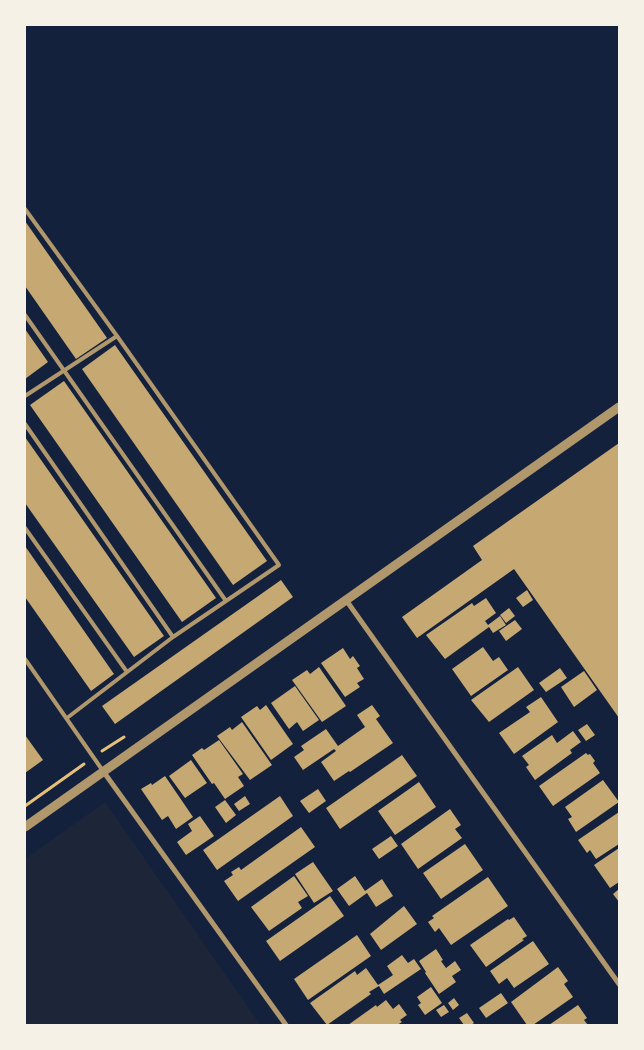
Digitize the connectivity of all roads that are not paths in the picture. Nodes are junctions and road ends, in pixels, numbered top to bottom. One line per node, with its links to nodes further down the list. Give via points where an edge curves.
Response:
1 (25, 209): 3 (lane)
2 (25, 315): 4 (lane)
3 (117, 336): 4 (lane); 10 (lane, via 279,565)
4 (65, 370): 5 (lane); 10 (lane)
5 (25, 396)
6 (619, 407): 9 (street)
7 (25, 424): 11 (lane)
8 (25, 528): 13 (lane)
9 (346, 600): 15 (street); 17 (street)
10 (226, 601): 11 (lane)
11 (174, 637): 13 (lane)
12 (25, 659): 14 (lane)
13 (127, 672): 14 (lane)
14 (67, 718): 15 (lane)
15 (103, 771): 16 (street); 18 (street)
16 (25, 827)
17 (619, 984)
18 (286, 1025)

